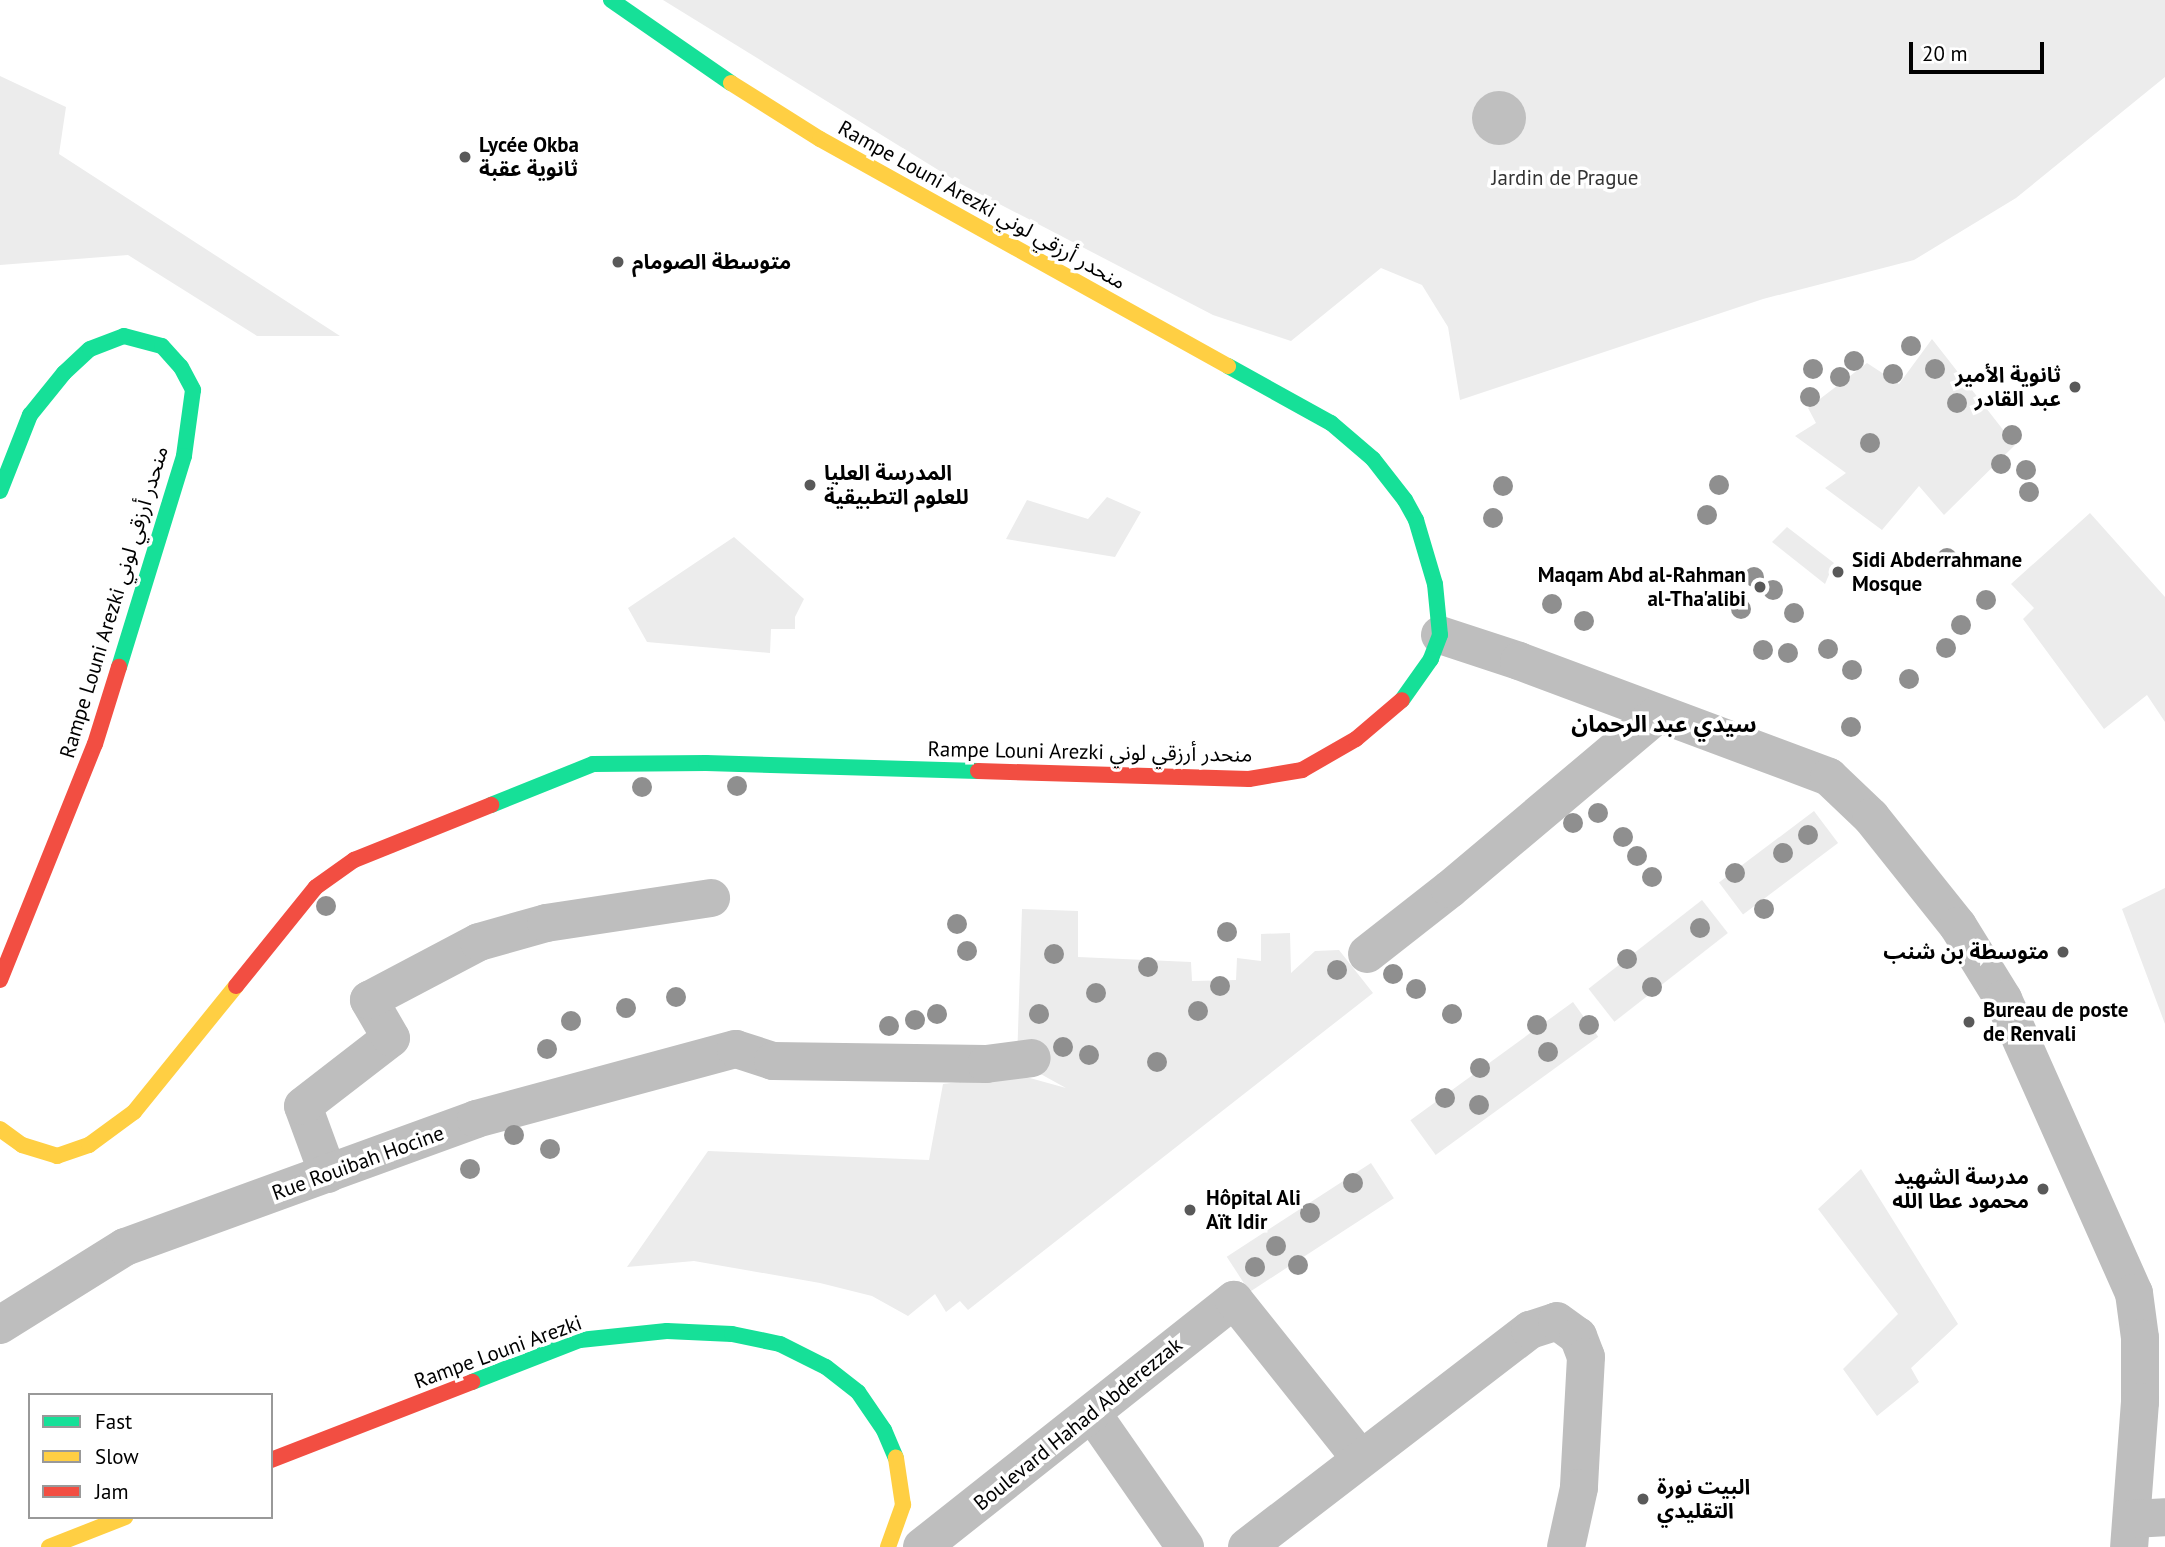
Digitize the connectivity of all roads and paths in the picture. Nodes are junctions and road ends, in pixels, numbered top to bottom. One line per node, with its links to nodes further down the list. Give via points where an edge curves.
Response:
1 (611, 0): 3 (street, Rampe Louni Arezki منحدر أرزقي لوني, via 688,56 820,139 1331,423 1373,459 1416,520 1436,584)
2 (1, 487): 7 (street, Rampe Louni Arezki منحدر أرزقي لوني, via 30,415 90,349 124,337 162,346 181,367 193,390 184,456 95,744)
3 (1440, 635): 4 (street); 9 (street, Rampe Louni Arezki منحدر أرزقي لوني, via 1414,685 1377,724 1302,770 1249,779 706,763 593,764 354,860 316,887 134,1112 89,1145 57,1156 22,1144)
4 (1658, 714): 6 (street); 16 (street, via 1840,784 1958,926 1992,978 2134,1293 2140,1338)
5 (711, 898): 10 (street, via 546,923 480,942 369,1000 391,1038 303,1106)
6 (1367, 954)
7 (0, 981)
8 (1032, 1058): 10 (street, Rue Rouibah Hocine, via 986,1064 774,1061 736,1049 476,1119)
9 (0, 1129)
10 (328, 1174): 11 (street, Rue Rouibah Hocine, via 125,1247)
11 (0, 1325)
12 (1092, 1413): 14 (street, Boulevard Hahad Abderezzak, via 1234,1300); 19 (street, Boulevard Hahad Abderezzak); 20 (street)
13 (273, 1459): 18 (street, Rampe Louni Arezki, via 580,1340 667,1331 733,1334 780,1344 826,1367 858,1392 884,1430 899,1466 903,1505)
14 (1361, 1459): 21 (street); 22 (street, via 1530,1329 1557,1321 1578,1336 1586,1357 1580,1488)
15 (120, 1519): 17 (street)
16 (2142, 1528)
17 (49, 1547)
18 (888, 1547)
19 (922, 1547)
20 (1185, 1547)
21 (1247, 1547)
22 (1566, 1547)

